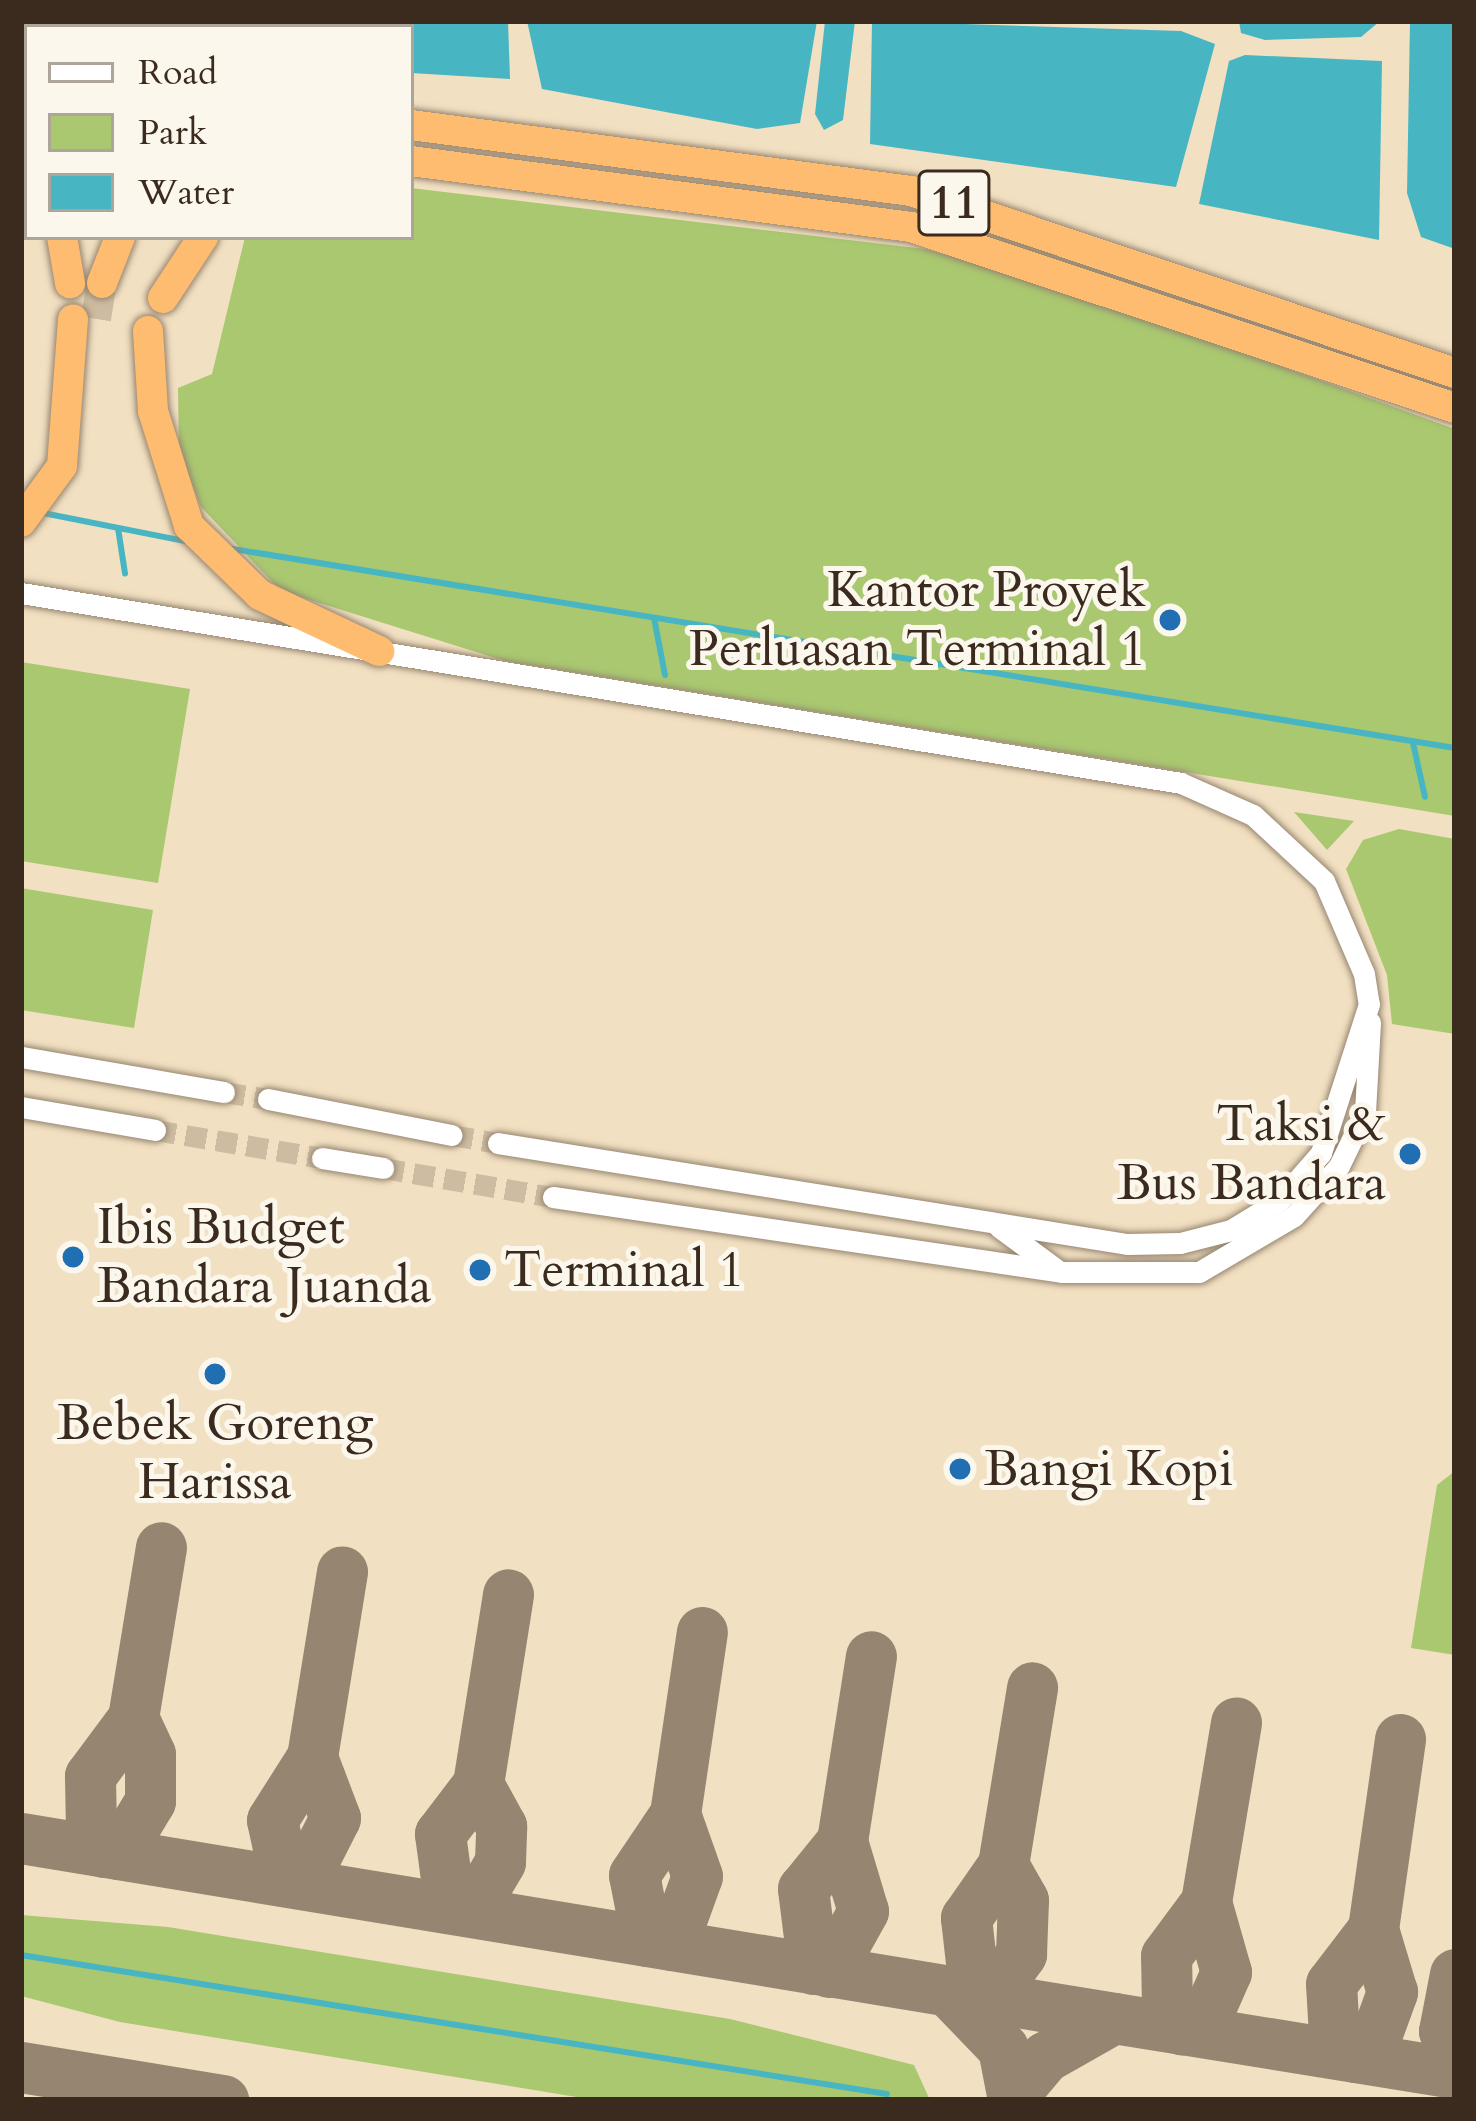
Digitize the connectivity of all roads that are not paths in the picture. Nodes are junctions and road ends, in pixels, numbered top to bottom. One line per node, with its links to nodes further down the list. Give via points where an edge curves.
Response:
1 (414, 124): 11 (highway, 11, via 911,191)
2 (414, 161): 12 (highway, 11, via 911,227)
3 (63, 240): 6 (highway)
4 (119, 240): 7 (highway)
5 (201, 240): 8 (highway)
6 (70, 283)
7 (102, 283)
8 (163, 298)
9 (85, 319): 13 (highway, via 48,496)
10 (148, 331): 15 (highway, via 153,411 189,526 215,561 296,615)
11 (1455, 373)
12 (1455, 408)
13 (21, 522)
14 (21, 593): 15 (street)
15 (379, 650): 16 (street, via 1181,783 1253,815 1324,881 1352,929)
16 (1369, 1004): 27 (street, via 1321,1154 1280,1200 1231,1230 1127,1244); 28 (street, via 1365,1112 1339,1166 1294,1216 1199,1272)
17 (21, 1057): 18 (street)
18 (224, 1092)
19 (268, 1099): 22 (street)
20 (21, 1107): 21 (street)
21 (155, 1130)
22 (452, 1135)
23 (498, 1143): 27 (street)
24 (322, 1158): 25 (street)
25 (382, 1168)
26 (553, 1197): 28 (street)
27 (996, 1225): 28 (street)
28 (1062, 1272)

